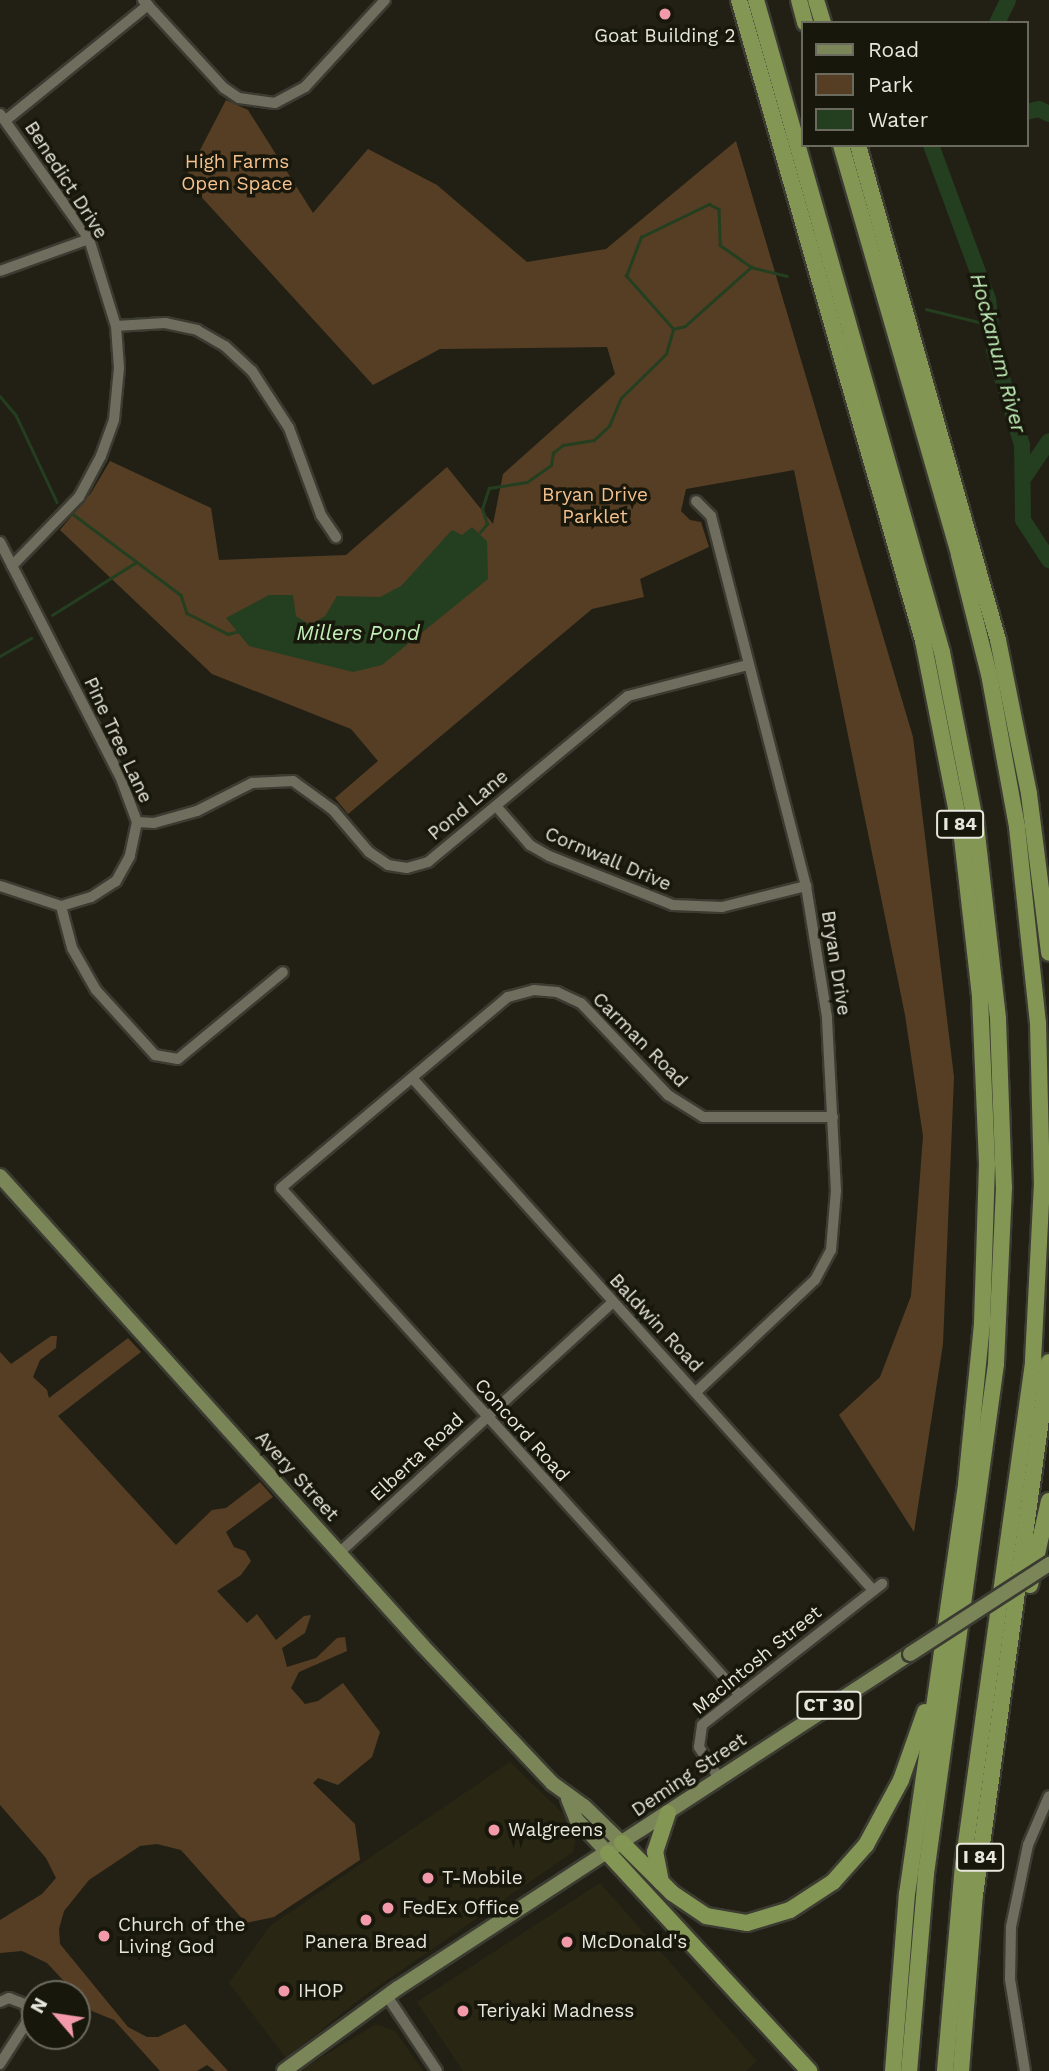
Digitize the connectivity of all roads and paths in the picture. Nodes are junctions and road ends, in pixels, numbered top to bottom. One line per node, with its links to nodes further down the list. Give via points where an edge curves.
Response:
1 (384, 0): 6 (street, via 305,87 275,103 239,98 224,88)
2 (739, 0): 42 (highway, I 84, via 913,601 944,735 970,899 985,1070 986,1251 972,1435)
3 (756, 0): 58 (highway, via 942,652 976,825 998,1009 1004,1188 996,1355 983,1482 926,1874)
4 (799, 0): 7 (highway)
5 (816, 0): 8 (highway)
6 (146, 3): 9 (street)
7 (804, 21)
8 (822, 21)
9 (3, 117): 12 (street, Benedict Drive)
10 (842, 147): 59 (highway, via 989,674 1017,827 1038,1023 1042,1184 1032,1363 963,1865)
11 (859, 147): 22 (highway, via 983,578 1012,702)
12 (89, 240): 13 (street); 14 (street, Benedict Drive)
13 (0, 271)
14 (116, 326): 16 (street, via 165,323 197,330 225,346 252,371 289,428 321,516); 18 (street, Benedict Drive, via 119,368 114,420 101,456 79,497)
15 (696, 501): 19 (street, Bryan Drive, via 711,516)
16 (337, 537)
17 (0, 542): 18 (street, Pine Tree Lane)
18 (12, 566): 21 (street, Pine Tree Lane, via 120,776)
19 (748, 664): 20 (street, Pond Lane, via 628,696); 24 (street, Bryan Drive)
20 (496, 806): 21 (street, Pond Lane, via 428,862 407,868 388,865 369,852 333,810 293,781 252,783 197,811 155,823); 24 (street, Cornwall Drive, via 530,845 549,856 673,905 722,907)
21 (137, 822): 26 (street, Pine Tree Lane, via 130,856 116,881 91,897)
22 (1034, 830): 25 (highway); 27 (highway)
23 (0, 886): 26 (street)
24 (806, 886): 30 (street, Bryan Drive, via 827,1017)
25 (1049, 899)
26 (61, 906): 28 (street, via 72,948 96,990 155,1055 178,1059)
27 (1049, 953)
28 (283, 972)
29 (413, 1079): 30 (street, Carman Road, via 508,998 534,990 558,992 580,1003 668,1095 703,1117); 32 (street, Carman Road); 33 (street, Baldwin Road)
30 (833, 1117): 35 (street, Bryan Drive, via 836,1191 831,1250 800,1298)
31 (0, 1176): 38 (main road, Avery Street)
32 (281, 1188): 36 (street, Concord Road)
33 (612, 1303): 35 (street, Baldwin Road); 36 (street, Elberta Road)
34 (1049, 1362): 41 (highway, I 84)
35 (696, 1392): 40 (street, Baldwin Road)
36 (486, 1416): 38 (street, Elberta Road); 43 (street, Concord Road)
37 (1049, 1501): 41 (highway, via 1033,1578)
38 (339, 1553): 46 (main road, Avery Street)
39 (1049, 1564): 44 (main road, Deming Street / CT 30, bridge)
40 (878, 1587): 43 (street, MacIntosh Street)
41 (1012, 1644): 60 (highway, I 84, via 977,1884)
42 (939, 1673): 50 (highway, via 888,1808 859,1855 823,1890 779,1915 737,1923 698,1913); 57 (highway, I 84, via 907,1893)
43 (739, 1694): 44 (street, MacIntosh Street, via 697,1734 699,1747)
44 (719, 1778): 47 (main road, Deming Street / CT 30)
45 (1049, 1796): 61 (street, via 1028,1844 1011,1927 1014,2023)
46 (568, 1799): 48 (main road, Avery Street, via 584,1806); 49 (main road, Avery Street, via 576,1819)
47 (668, 1813): 48 (main road, Deming Street / CT 30); 50 (highway, via 656,1852)
48 (622, 1843): 49 (main road, Deming Street / CT 30); 50 (highway)
49 (608, 1853): 51 (main road, Deming Street / CT 30); 56 (highway)
50 (662, 1884)
51 (387, 1996): 54 (main road, Deming Street / CT 30); 55 (street)
52 (0, 2002): 53 (street, via 9,1998 25,2004 30,2017)
53 (0, 2064)
54 (284, 2071)
55 (437, 2071)
56 (809, 2071)
57 (893, 2071)
58 (909, 2071)
59 (945, 2071)
60 (961, 2071)
61 (1025, 2071)

